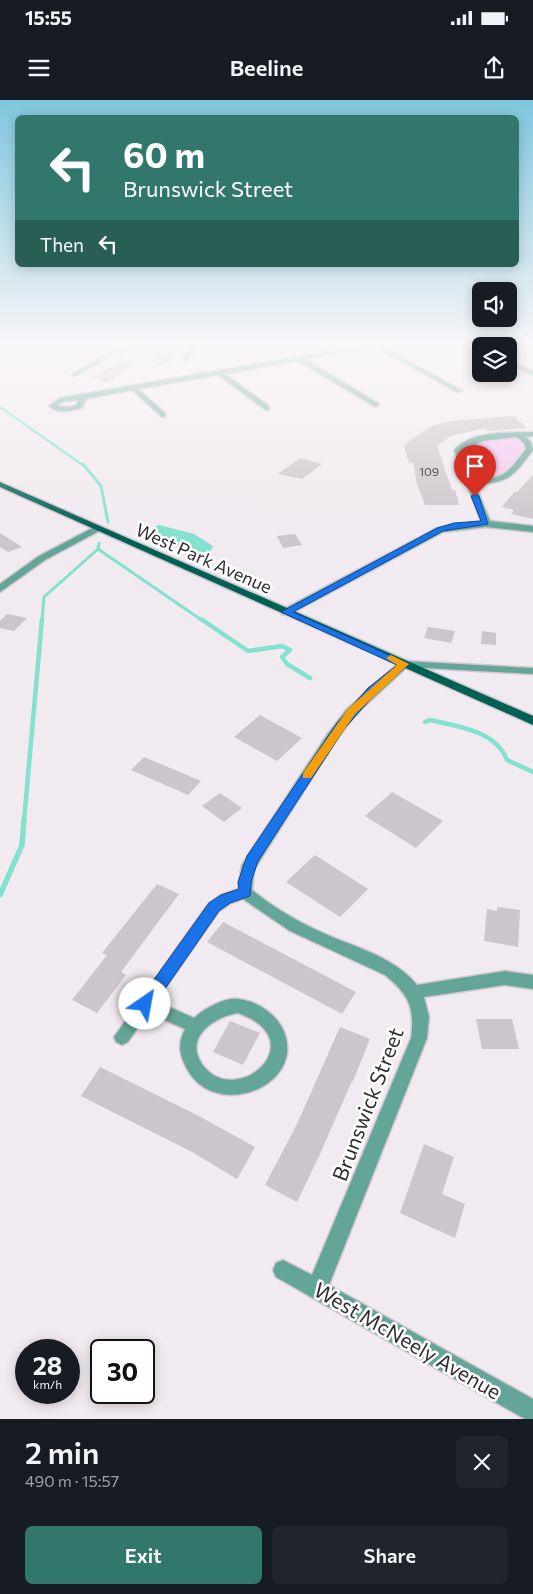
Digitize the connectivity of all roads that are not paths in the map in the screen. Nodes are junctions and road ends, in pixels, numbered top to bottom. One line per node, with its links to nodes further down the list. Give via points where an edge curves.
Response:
1 (153, 407): 2 (street)
2 (162, 415)
3 (533, 434): 4 (street)
4 (519, 435): 5 (street, via 530,449 508,477 497,482); 5 (street, via 477,440 462,446 458,454)
5 (470, 482): 7 (street)
6 (0, 484): 8 (main road, West Park Avenue)
7 (486, 523): 9 (street); 11 (street, via 440,530)
8 (98, 528): 10 (street, via 42,558); 11 (main road, West Park Avenue)
9 (533, 529)
10 (0, 589)
11 (286, 612): 12 (main road, West Park Avenue)
12 (404, 664): 13 (street); 14 (main road, West Park Avenue); 15 (street, via 351,712 331,738 252,860 244,882)
13 (533, 671)
14 (533, 721)
15 (245, 892): 17 (street, Brunswick Street, via 277,917 391,970); 18 (street, via 214,907)
16 (533, 982): 17 (street, via 505,978)
17 (414, 992): 22 (street, Brunswick Street, via 422,1021 419,1038)
18 (145, 1004): 19 (street); 20 (street)
19 (194, 1026): 19 (street, via 189,1040 190,1058 199,1074 223,1087 250,1085 272,1069 278,1057 277,1033 271,1022 251,1008 225,1007 213,1011)
20 (122, 1037)
21 (283, 1270): 22 (street, West McNeely Avenue)
22 (317, 1288): 23 (street, West McNeely Avenue)
23 (533, 1411)

